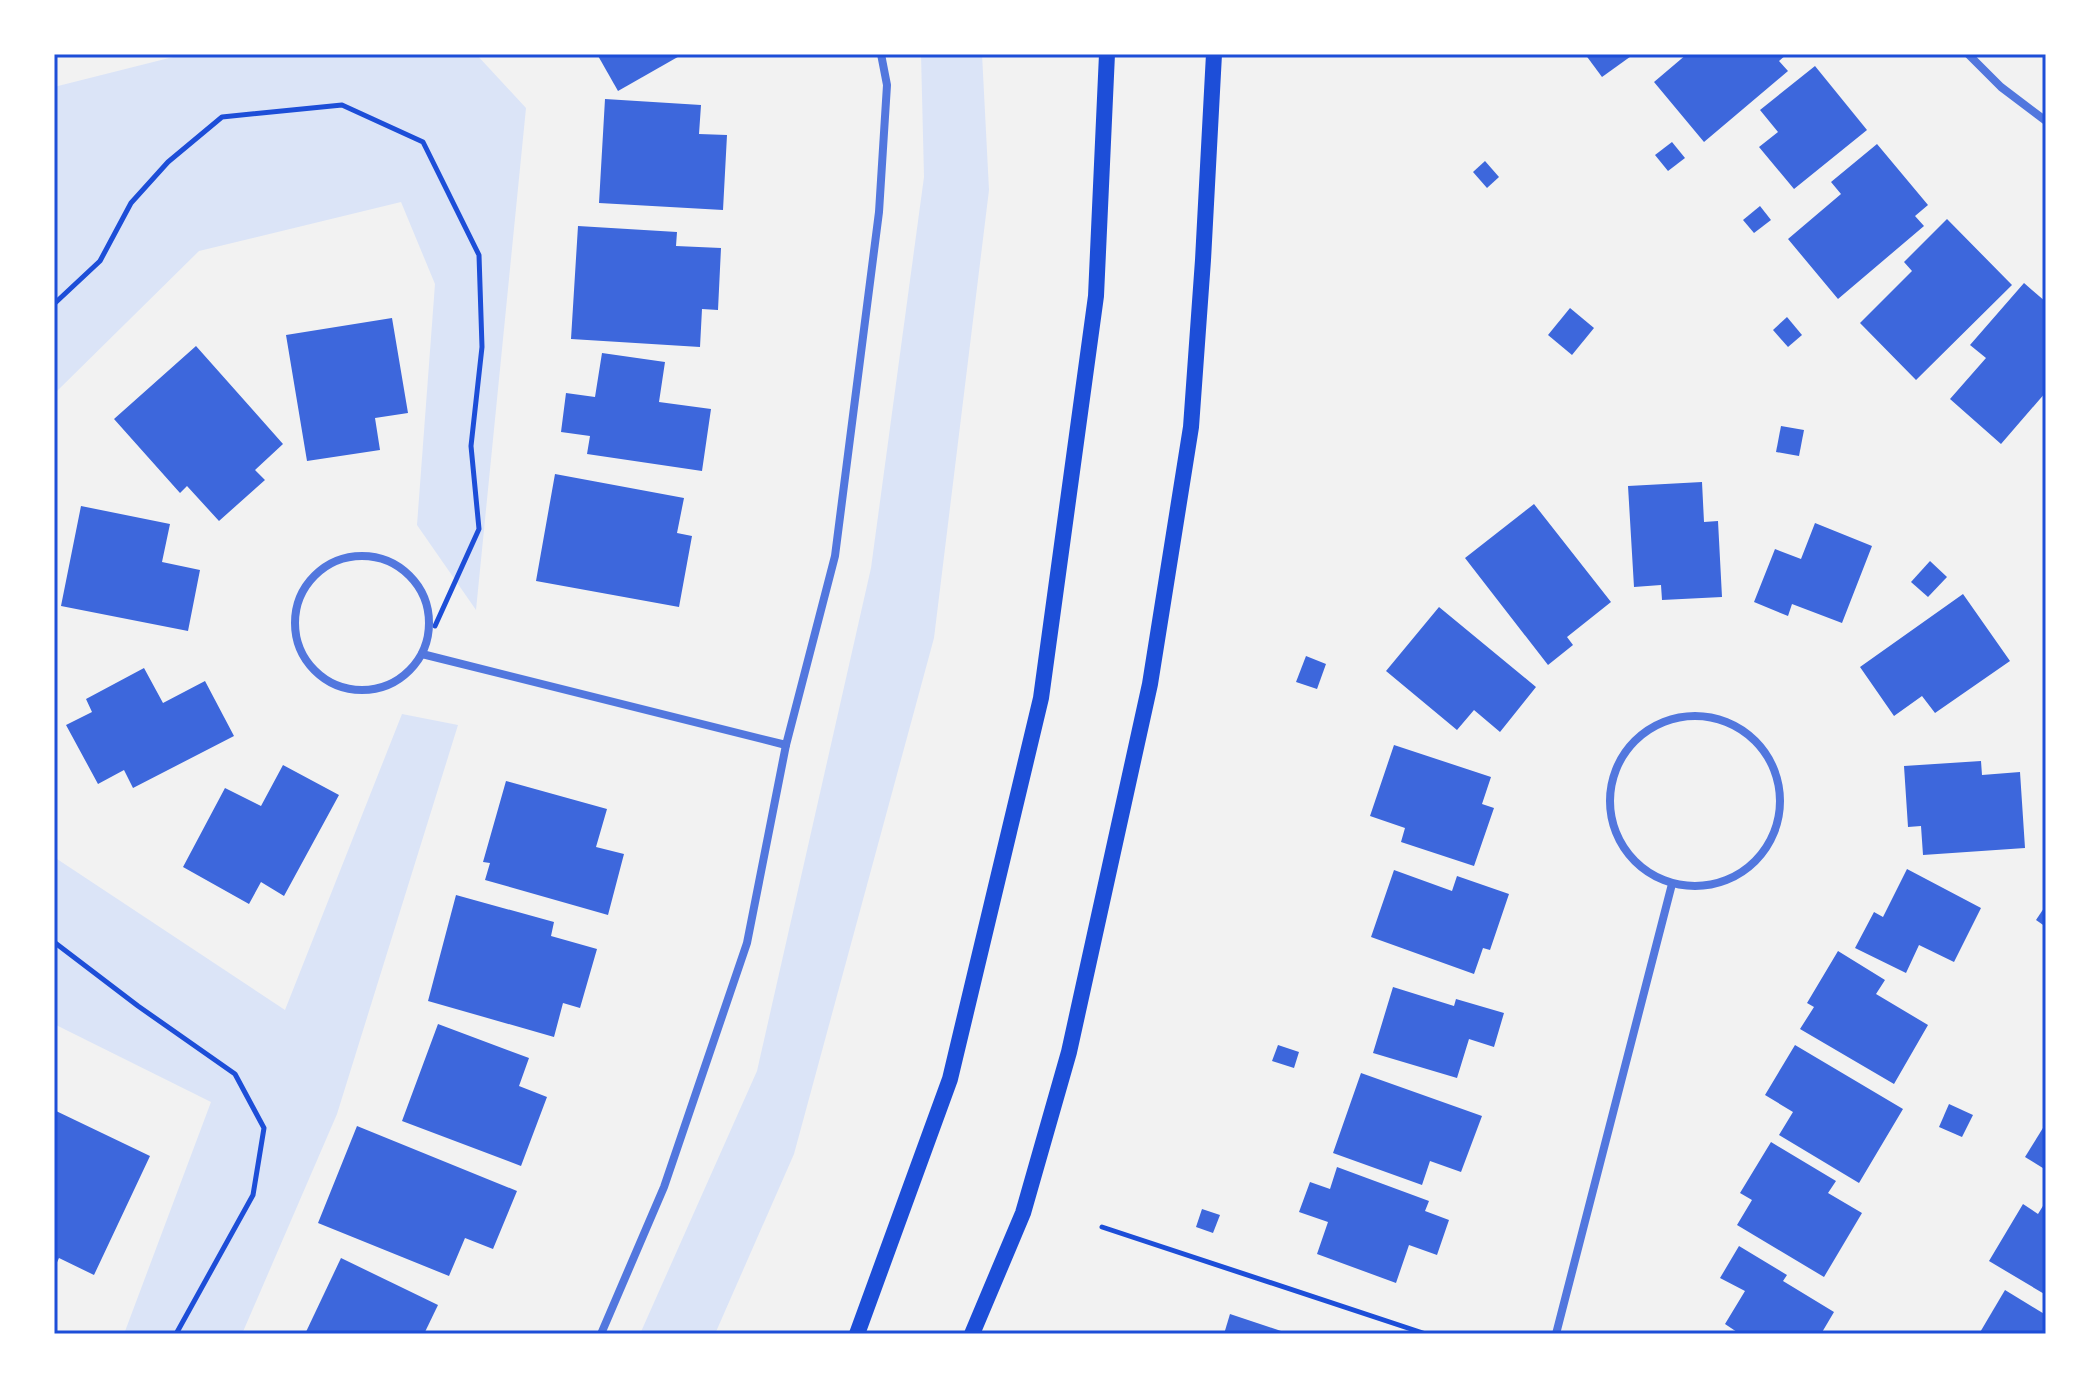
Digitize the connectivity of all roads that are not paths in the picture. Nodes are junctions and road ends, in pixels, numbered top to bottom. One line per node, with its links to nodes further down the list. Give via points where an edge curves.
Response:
1 (881, 54): 7 (street, via 887,85 879,212 837,540)
2 (1107, 54): 10 (main road, via 1096,296 1041,698 950,1079)
3 (1214, 54): 11 (main road, via 1191,427 1150,684 1069,1052 1023,1213)
4 (1968, 54): 5 (street)
5 (2046, 121)
6 (422, 654): 6 (street, via 429,632 427,603 403,569 369,555 336,560 305,586 295,617 297,645 320,676 359,691 382,688 403,677); 7 (street)
7 (786, 745): 9 (street, via 747,943 664,1187)
8 (1672, 884): 8 (street, via 1711,886 1739,875 1767,849 1779,821 1780,786 1767,754 1739,727 1705,715 1664,721 1639,736 1612,781 1610,811 1616,833 1634,860); 12 (street)
9 (601, 1334)
10 (857, 1334)
11 (972, 1334)
12 (1556, 1334)

